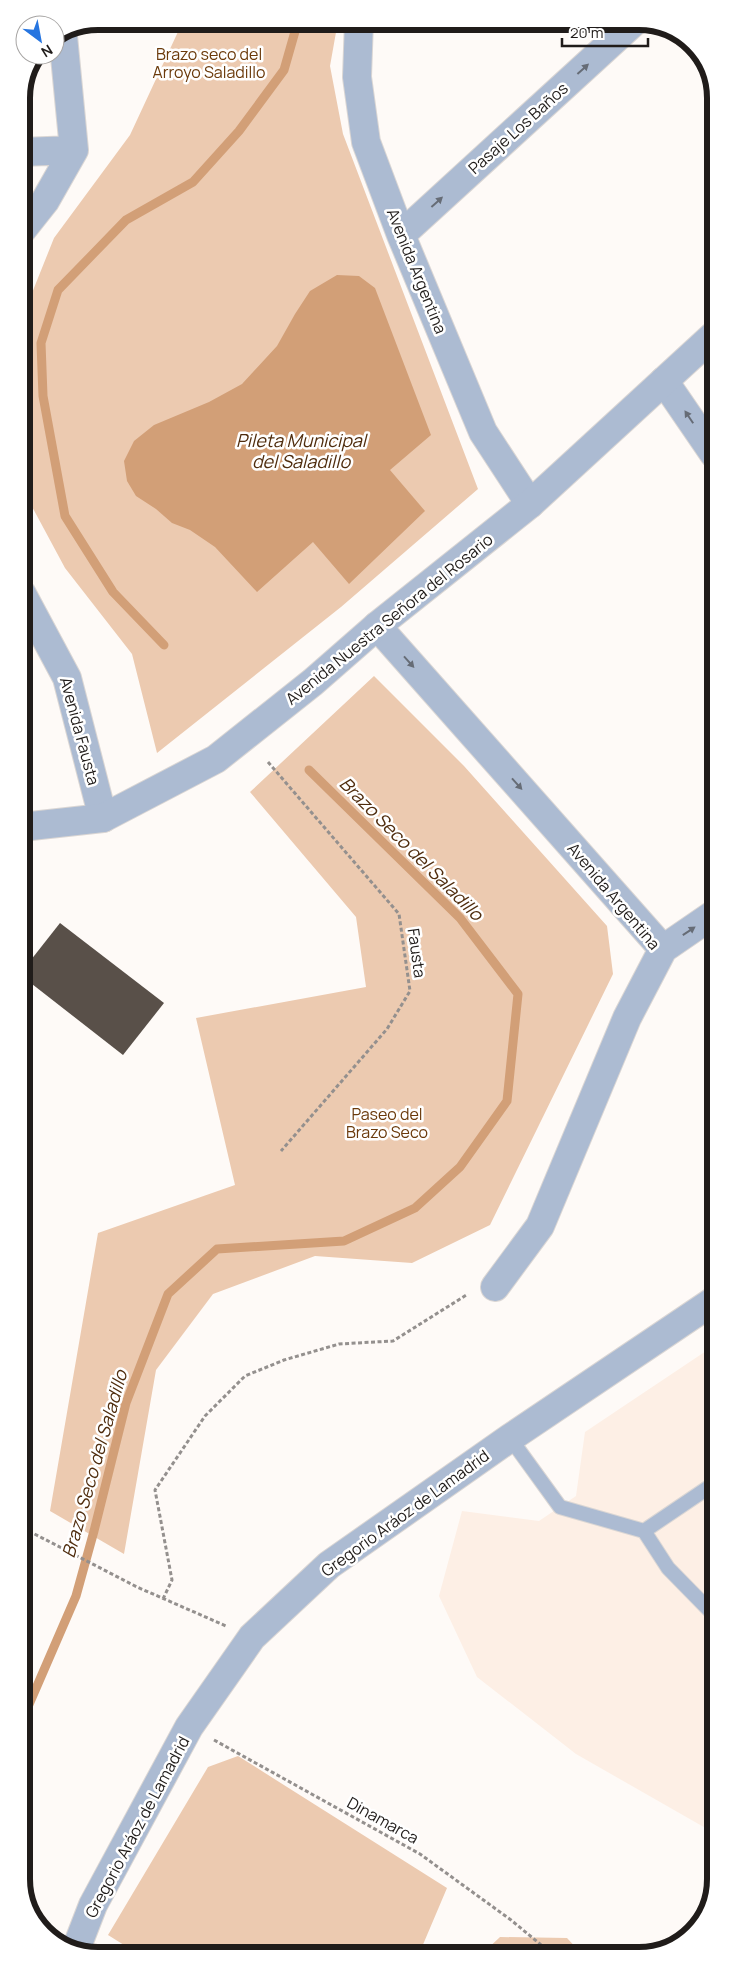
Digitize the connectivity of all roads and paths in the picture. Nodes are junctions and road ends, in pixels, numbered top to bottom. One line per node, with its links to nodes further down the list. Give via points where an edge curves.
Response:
1 (359, 30): 7 (street, Avenida Argentina, via 357,77 366,142)
2 (625, 30): 7 (street, Pasaje Los Baños, one-way to 2)
3 (65, 57): 4 (street)
4 (74, 150): 5 (street); 6 (street, via 45,201)
5 (30, 152)
6 (30, 220)
7 (401, 235): 11 (street, Avenida Argentina, via 483,432)
8 (707, 342): 9 (street, Avenida Nuestra Señora del Rosario)
9 (664, 381): 10 (street, one-way to 9); 11 (street, Avenida Nuestra Señora del Rosario)
10 (707, 444)
11 (530, 504): 13 (street, Avenida Nuestra Señora del Rosario)
12 (30, 609): 15 (street, Avenida Fausta, via 67,678)
13 (377, 626): 15 (street, Avenida Nuestra Señora del Rosario, via 216,759); 18 (street, Avenida Argentina, one-way to 18)
14 (268, 762): 19 (path, Fausta, via 399,914 410,991 387,1029)
15 (103, 818): 16 (street, Avenida Nuestra Señora del Rosario)
16 (30, 826)
17 (707, 919): 18 (street, one-way to 17)
18 (663, 949): 20 (street, Avenida Argentina, via 627,1018 540,1226)
19 (281, 1151)
20 (495, 1287): 26 (path, via 472,1292 393,1341 339,1344 284,1360 245,1376 205,1416 155,1490 172,1580)
21 (707, 1305): 22 (street, Gregorio Aráoz de Lamadrid)
22 (510, 1438): 24 (lane, via 560,1507); 28 (street, Gregorio Aráoz de Lamadrid, via 329,1565)
23 (707, 1488): 24 (lane)
24 (644, 1531): 27 (lane, via 668,1568)
25 (30, 1532): 26 (path)
26 (163, 1599): 28 (path)
27 (707, 1608)
28 (252, 1637): 29 (street, Gregorio Aráoz de Lamadrid)
29 (189, 1727): 30 (street, Gregorio Aráoz de Lamadrid, via 93,1905); 31 (path, Dinamarca, via 420,1854)
30 (84, 1946)
31 (544, 1947)

